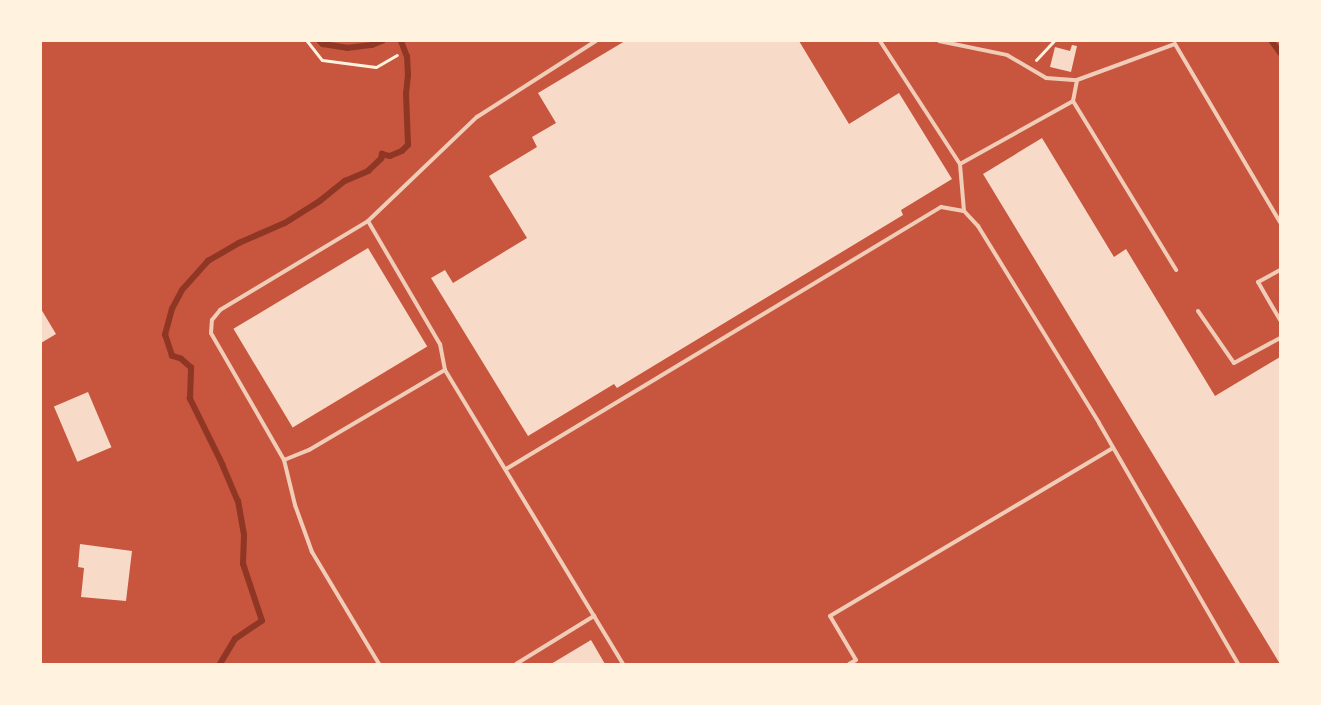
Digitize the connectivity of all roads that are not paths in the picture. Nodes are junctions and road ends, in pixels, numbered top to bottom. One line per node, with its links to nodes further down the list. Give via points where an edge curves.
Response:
1 (596, 41): 8 (lane, via 477,117)
2 (880, 41): 6 (lane)
3 (939, 41): 4 (lane, via 1007,55 1046,78)
4 (1077, 80): 5 (lane); 9 (lane, via 1175,44)
5 (1073, 101): 6 (lane); 10 (lane)
6 (960, 164): 7 (lane)
7 (964, 211): 16 (lane, via 986,238); 18 (lane, via 941,207)
8 (368, 221): 15 (lane, via 440,344); 17 (lane, via 220,310 212,320 211,333)
9 (1280, 222)
10 (1176, 270)
11 (1280, 270): 13 (lane, via 1258,282)
12 (1198, 311): 14 (lane, via 1234,363)
13 (1280, 320)
14 (1280, 338)
15 (445, 370): 17 (lane, via 308,450); 18 (lane)
16 (1113, 448): 23 (lane, via 830,616 856,660); 24 (lane)
17 (284, 460): 20 (lane, via 295,505 312,552)
18 (506, 469): 19 (lane)
19 (594, 616): 21 (lane); 22 (lane)
20 (379, 664)
21 (516, 664)
22 (623, 664)
23 (849, 664)
24 (1238, 664)

